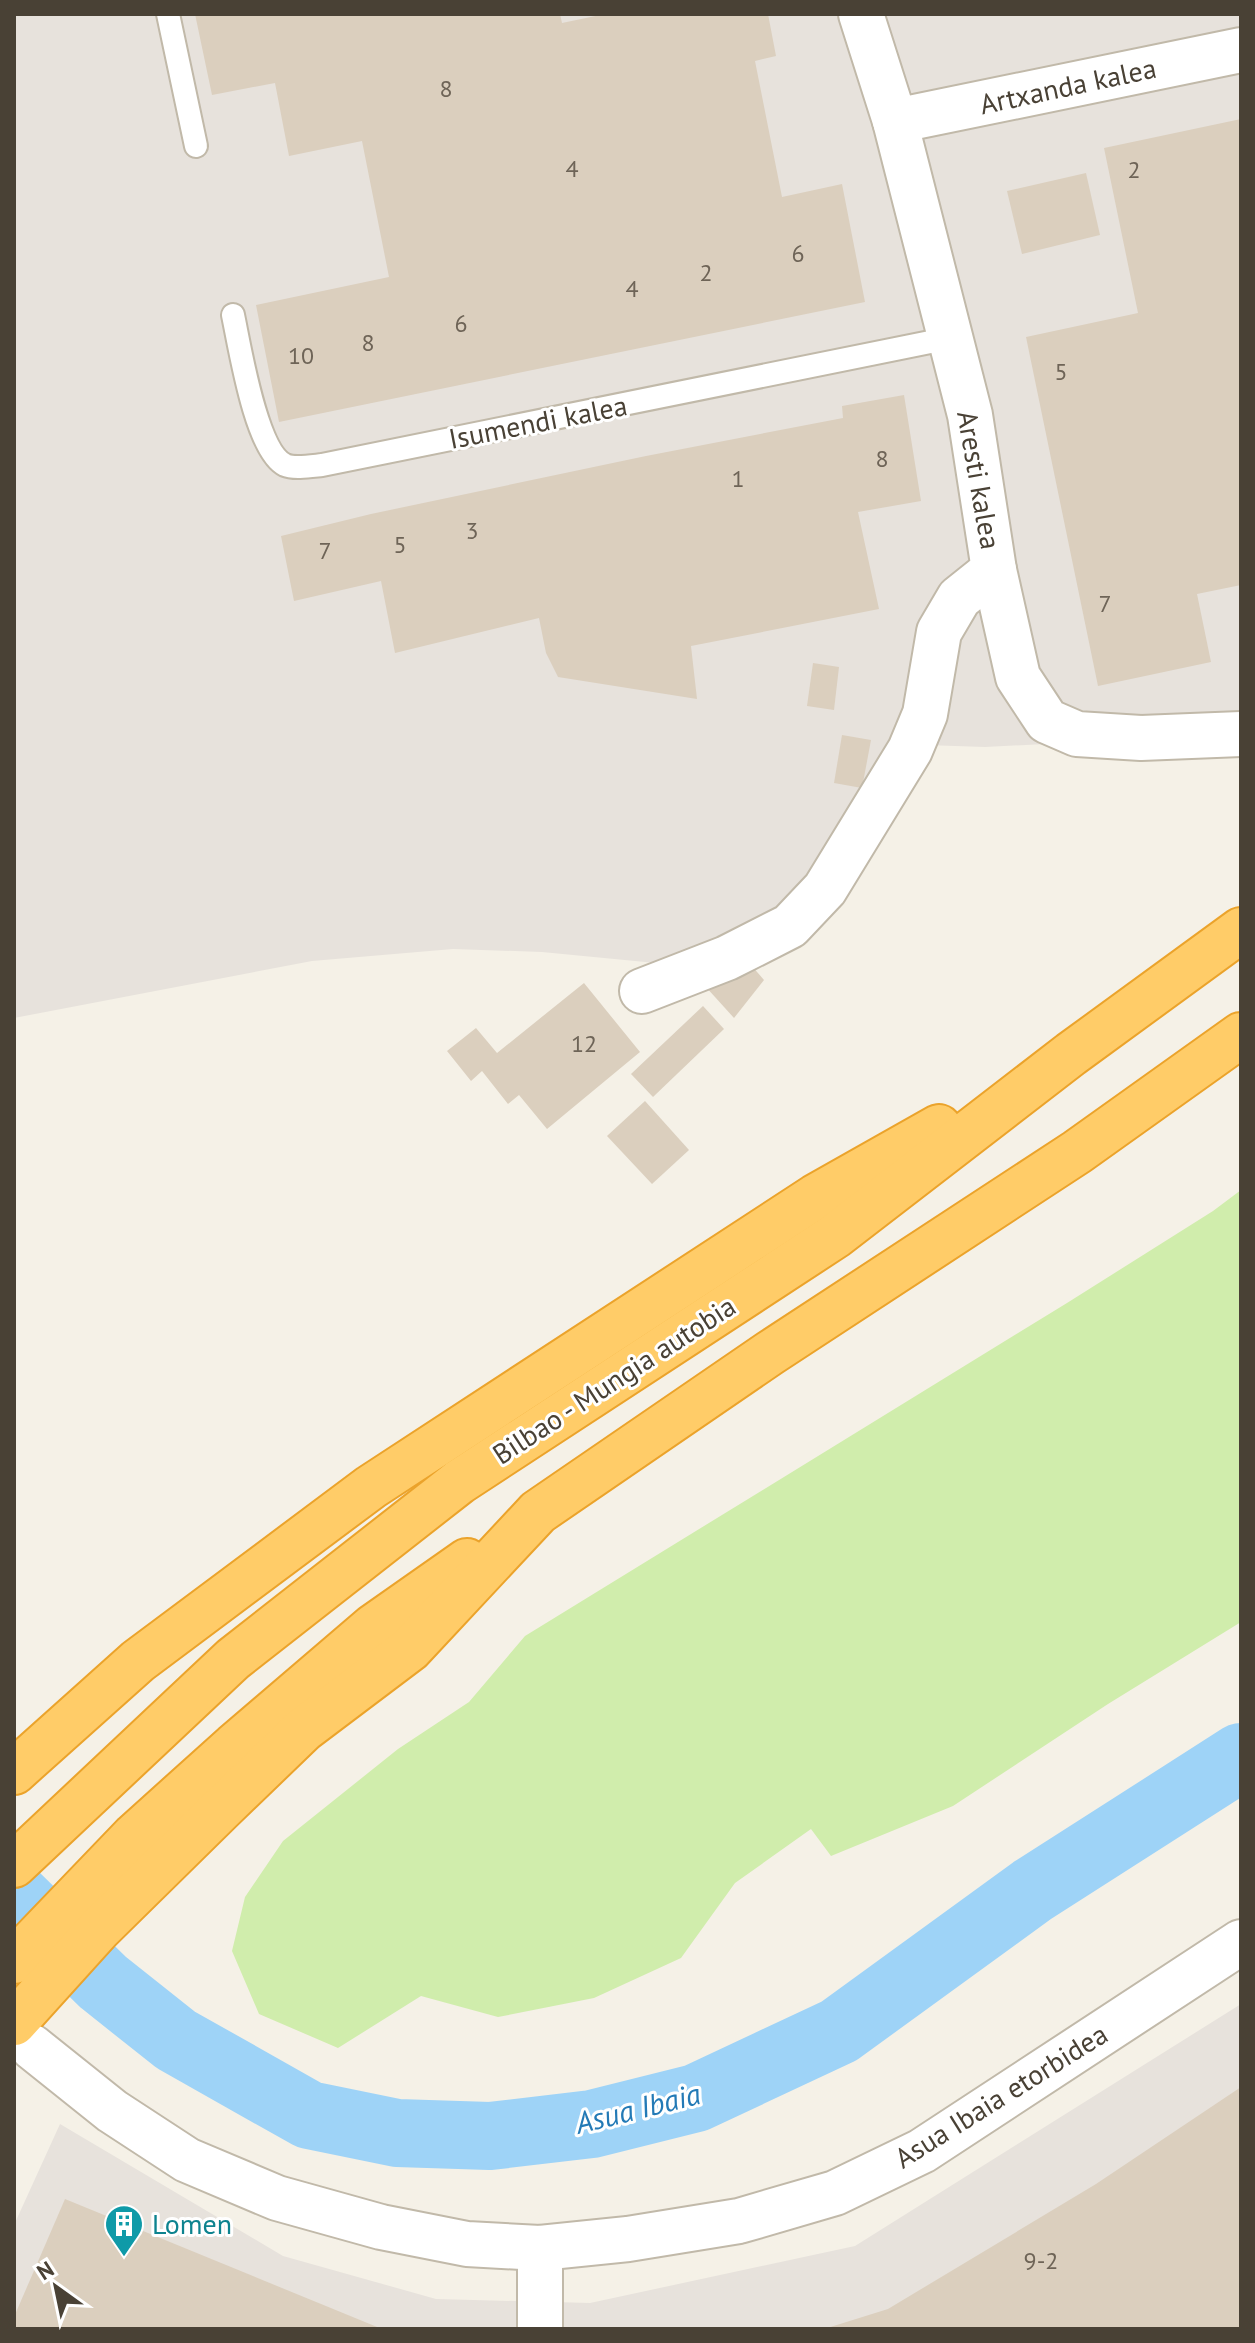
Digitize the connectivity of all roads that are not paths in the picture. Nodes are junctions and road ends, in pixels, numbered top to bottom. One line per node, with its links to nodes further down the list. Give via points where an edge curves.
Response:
1 (168, 14): 5 (lane)
2 (861, 14): 4 (street, Aresti kalea)
3 (1241, 50): 4 (street, Artxanda kalea)
4 (895, 121): 7 (street, Aresti kalea)
5 (196, 146)
6 (233, 315): 7 (lane, Isumendi kalea, via 260,429 271,454 287,466 322,465)
7 (950, 338): 8 (street, Aresti kalea, via 970,415)
8 (994, 570): 9 (street, via 1018,677 1047,721 1077,734); 11 (street, Aresti kalea, via 959,598 939,632 925,714 910,750 825,889 790,926)
9 (1241, 734)
10 (1241, 930): 13 (highway, Bilbao - Mungia autobia)
11 (642, 991)
12 (1241, 1035): 14 (highway, via 1077,1152)
13 (1071, 1054): 15 (highway, via 815,1197 371,1487 138,1661); 16 (highway, Bilbao - Mungia autobia, via 835,1236 459,1482 233,1659)
14 (538, 1512): 18 (highway, via 373,1627 134,1836); 19 (highway, via 410,1649 304,1729 99,1929)
15 (28, 1760)
16 (14, 1865)
17 (1241, 1942): 20 (street, Asua Ibaia etorbidea, via 922,2151 835,2193 739,2221)
18 (14, 1961)
19 (23, 2035): 20 (street, Asua Ibaia etorbidea, via 112,2111 187,2160 277,2198 467,2244)
20 (540, 2248): 21 (street)
21 (540, 2329)

